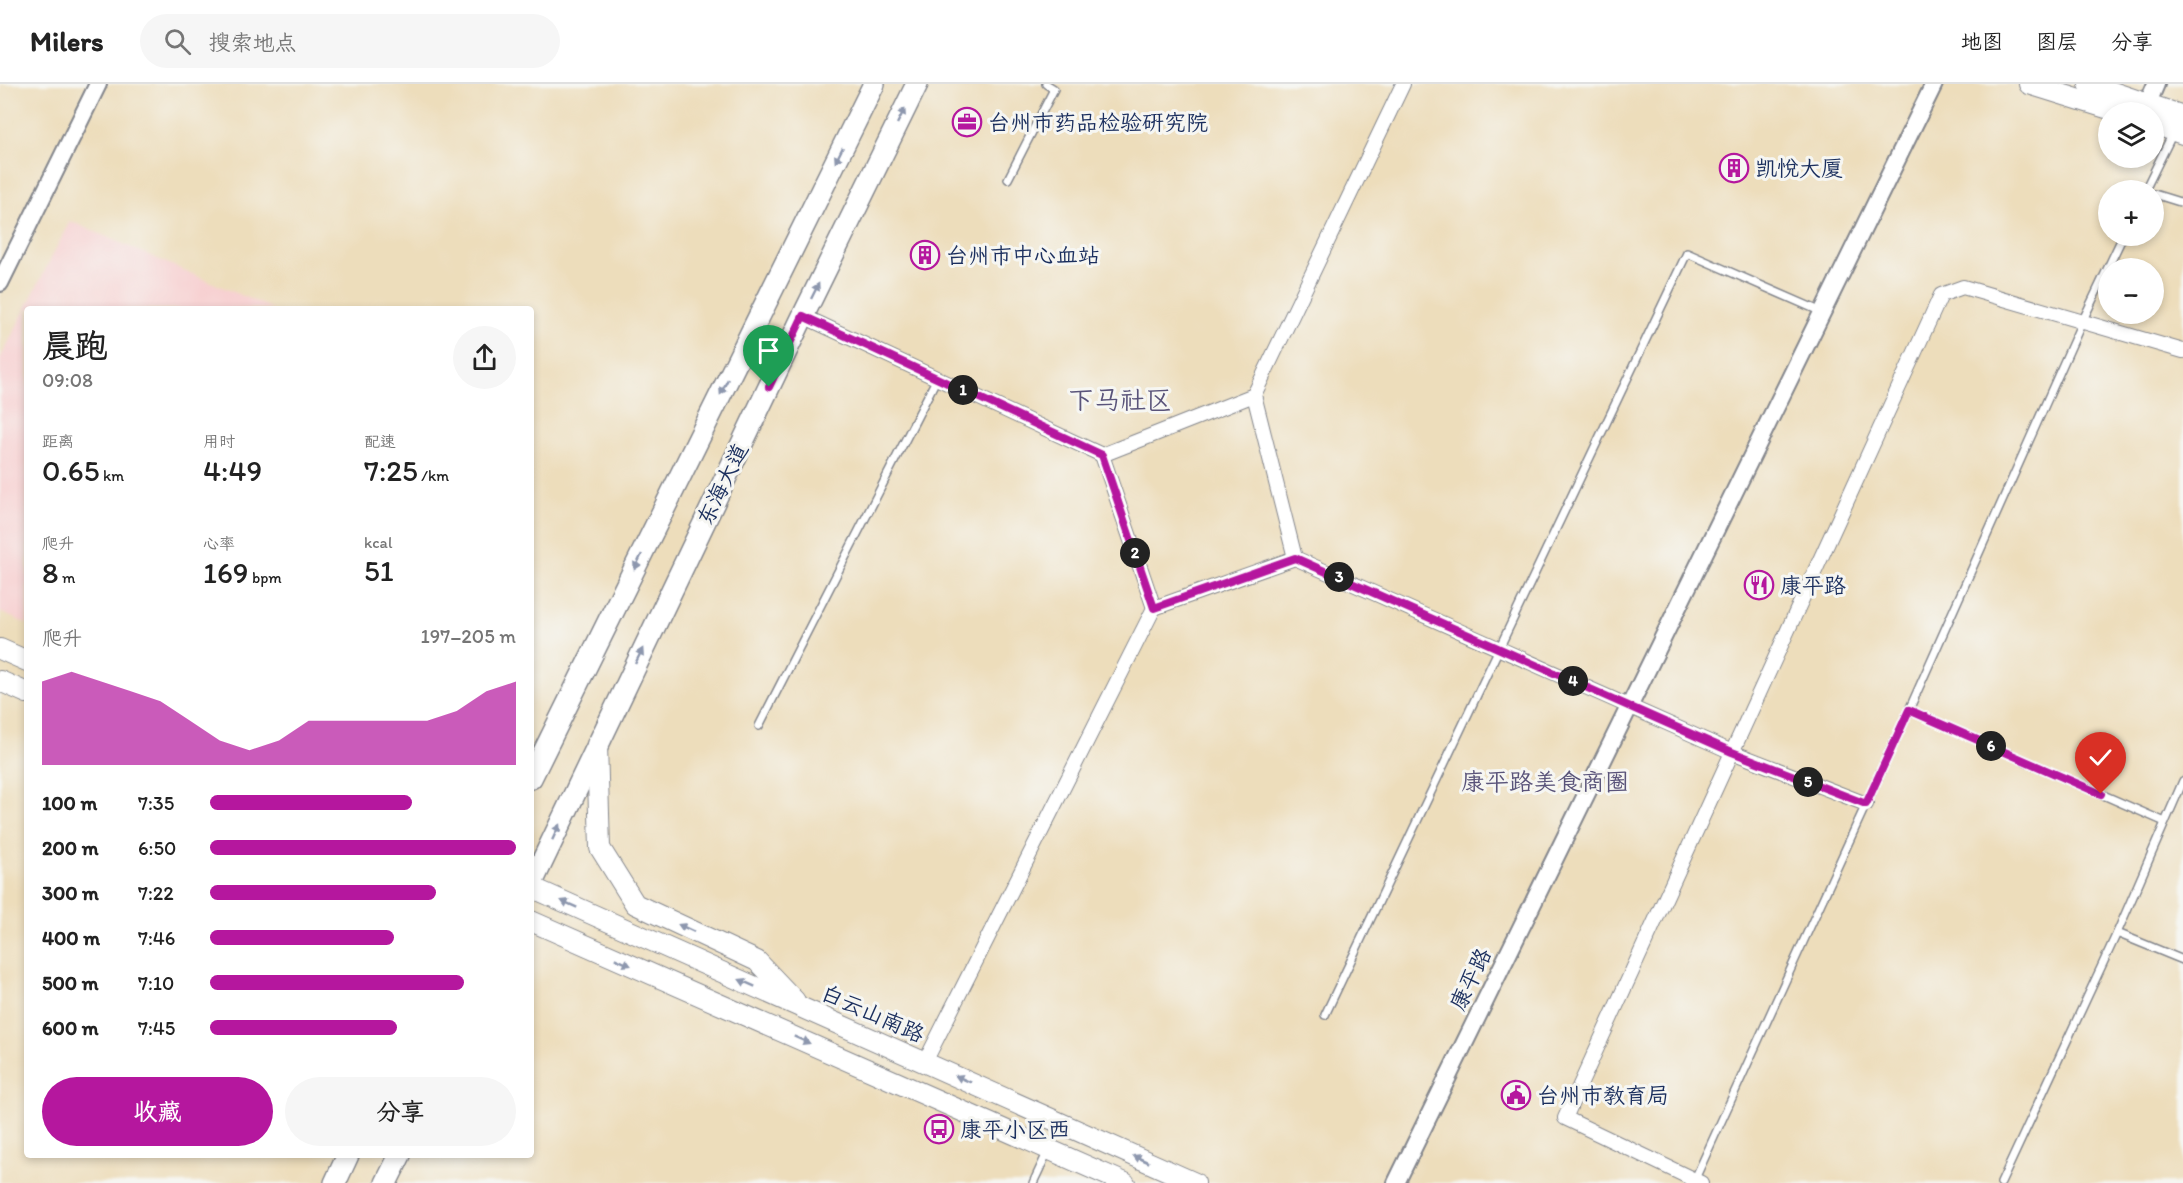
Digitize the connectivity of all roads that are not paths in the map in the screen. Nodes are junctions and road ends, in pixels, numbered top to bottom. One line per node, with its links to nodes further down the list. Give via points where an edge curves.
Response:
1 (98, 84): 21 (street)
2 (874, 84): 41 (main road, 东海大道, one-way to 41)
3 (917, 84): 23 (main road, 东海大道, one-way to 3)
4 (1046, 84): 16 (lane, via 1054,88)
5 (1403, 84): 27 (street)
6 (1934, 84): 22 (street, 康平路)
7 (2029, 84): 12 (main road)
8 (2089, 84): 10 (main road)
9 (2156, 84): 11 (street)
10 (2132, 102)
11 (2148, 102)
12 (2098, 105)
13 (2164, 118): 15 (main road)
14 (2164, 125): 15 (main road)
15 (2180, 127): 17 (lane)
16 (1008, 179)
17 (2151, 180)
18 (2164, 197): 19 (lane)
19 (2183, 203)
20 (2118, 246): 24 (lane)
21 (0, 283)
22 (1822, 312): 31 (lane, via 1687,253); 36 (street, 康平路)
23 (803, 316): 26 (street); 39 (main road, 东海大道, one-way to 23)
24 (2082, 322): 25 (street); 37 (lane); 40 (street, via 1963,287 1941,295)
25 (2183, 351)
26 (938, 378): 28 (street); 38 (lane)
27 (1254, 394): 28 (street); 29 (street)
28 (1102, 455): 30 (street)
29 (1295, 558): 30 (street); 31 (street)
30 (1154, 608): 52 (street)
31 (1499, 648): 36 (street); 51 (lane)
32 (0, 649): 33 (main road)
33 (24, 660)
34 (0, 681): 35 (main road)
35 (24, 692)
36 (1629, 706): 40 (street); 62 (street, 康平路)
37 (1909, 710): 43 (lane); 44 (lane)
38 (759, 726)
39 (597, 744): 45 (main road, 东海大道, one-way to 39); 50 (main road, one-way to 39, via 757,961 635,904 600,848)
40 (1732, 752): 43 (street); 56 (street, via 1565,1118)
41 (534, 772)
42 (2183, 782): 44 (lane)
43 (1866, 804): 56 (lane)
44 (2165, 822): 48 (lane)
45 (534, 880)
46 (534, 887): 50 (main road, 白云山南路, one-way to 46)
47 (534, 922): 53 (main road, one-way to 53)
48 (2117, 933): 49 (lane); 63 (lane)
49 (2183, 960)
50 (801, 1008): 52 (main road, 白云山南路)
51 (1325, 1015)
52 (925, 1062): 61 (main road, 白云山南路, one-way to 52)
53 (1049, 1149): 59 (lane); 60 (main road)
54 (347, 1158): 57 (main road)
55 (398, 1158): 58 (main road)
56 (1697, 1182)
57 (335, 1183)
58 (386, 1183)
59 (1033, 1183)
60 (1125, 1183)
61 (1195, 1183)
62 (1396, 1183)
63 (2001, 1183)

